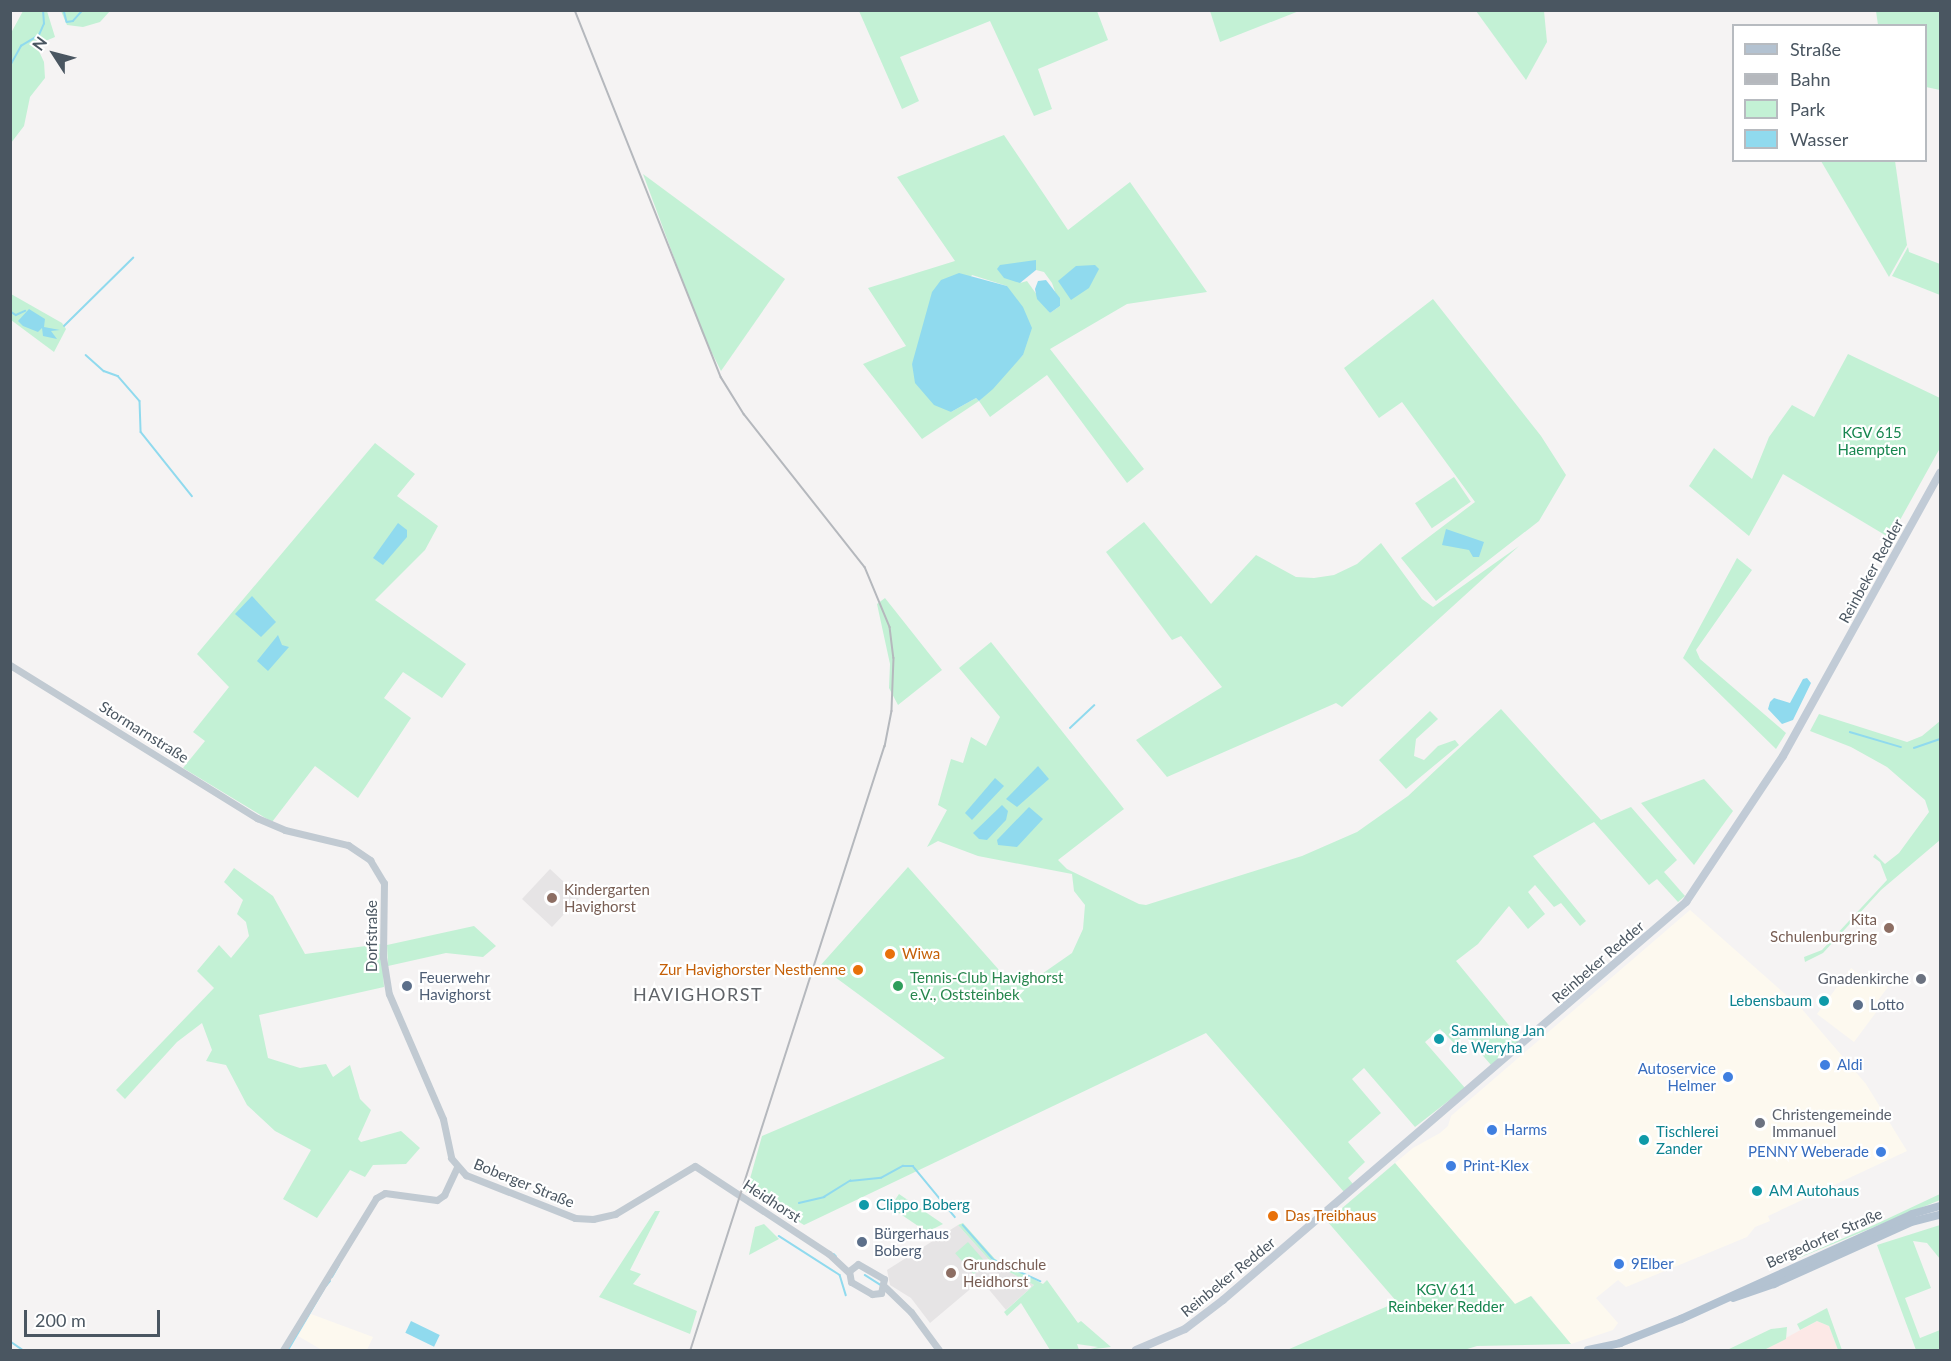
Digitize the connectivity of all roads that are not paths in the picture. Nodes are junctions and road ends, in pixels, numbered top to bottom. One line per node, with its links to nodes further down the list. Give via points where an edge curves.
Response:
1 (1941, 473): 19 (main road, Reinbeker Redder, via 1783,756 1686,902 1205,1315 1170,1337)
2 (10, 665): 3 (street, Stormarnstraße)
3 (264, 822): 4 (street, Dorfstraße, via 354,847 380,872 385,886 386,982)
4 (443, 1119): 6 (street, Boberger Straße, via 450,1155)
5 (691, 1166): 6 (street, Boberger Straße, via 615,1214 593,1220 575,1218 487,1186); 9 (street, Heidhorst)
6 (457, 1167): 17 (street, via 439,1199 379,1196)
7 (1938, 1206): 10 (main road, Bergedorfer Straße)
8 (1941, 1215): 12 (main road, Bergedorfer Straße, via 1911,1222)
9 (851, 1269): 13 (street, Heidhorst, via 861,1265 882,1277); 14 (street, Heidhorst, via 853,1284)
10 (1783, 1271): 11 (main road, Bergedorfer Straße); 12 (main road)
11 (1766, 1279): 12 (main road); 16 (main road, Bergedorfer Straße)
12 (1774, 1284): 16 (main road, Bergedorfer Straße)
13 (885, 1287): 14 (street); 15 (street, Heidhorst)
14 (879, 1294): 15 (street, Heidhorst)
15 (896, 1299): 18 (street, Heidhorst, via 911,1312)
16 (1720, 1301): 20 (main road, Bergedorfer Straße, via 1620,1343)
17 (283, 1350)
18 (939, 1350)
19 (1136, 1350)
20 (1588, 1350)

